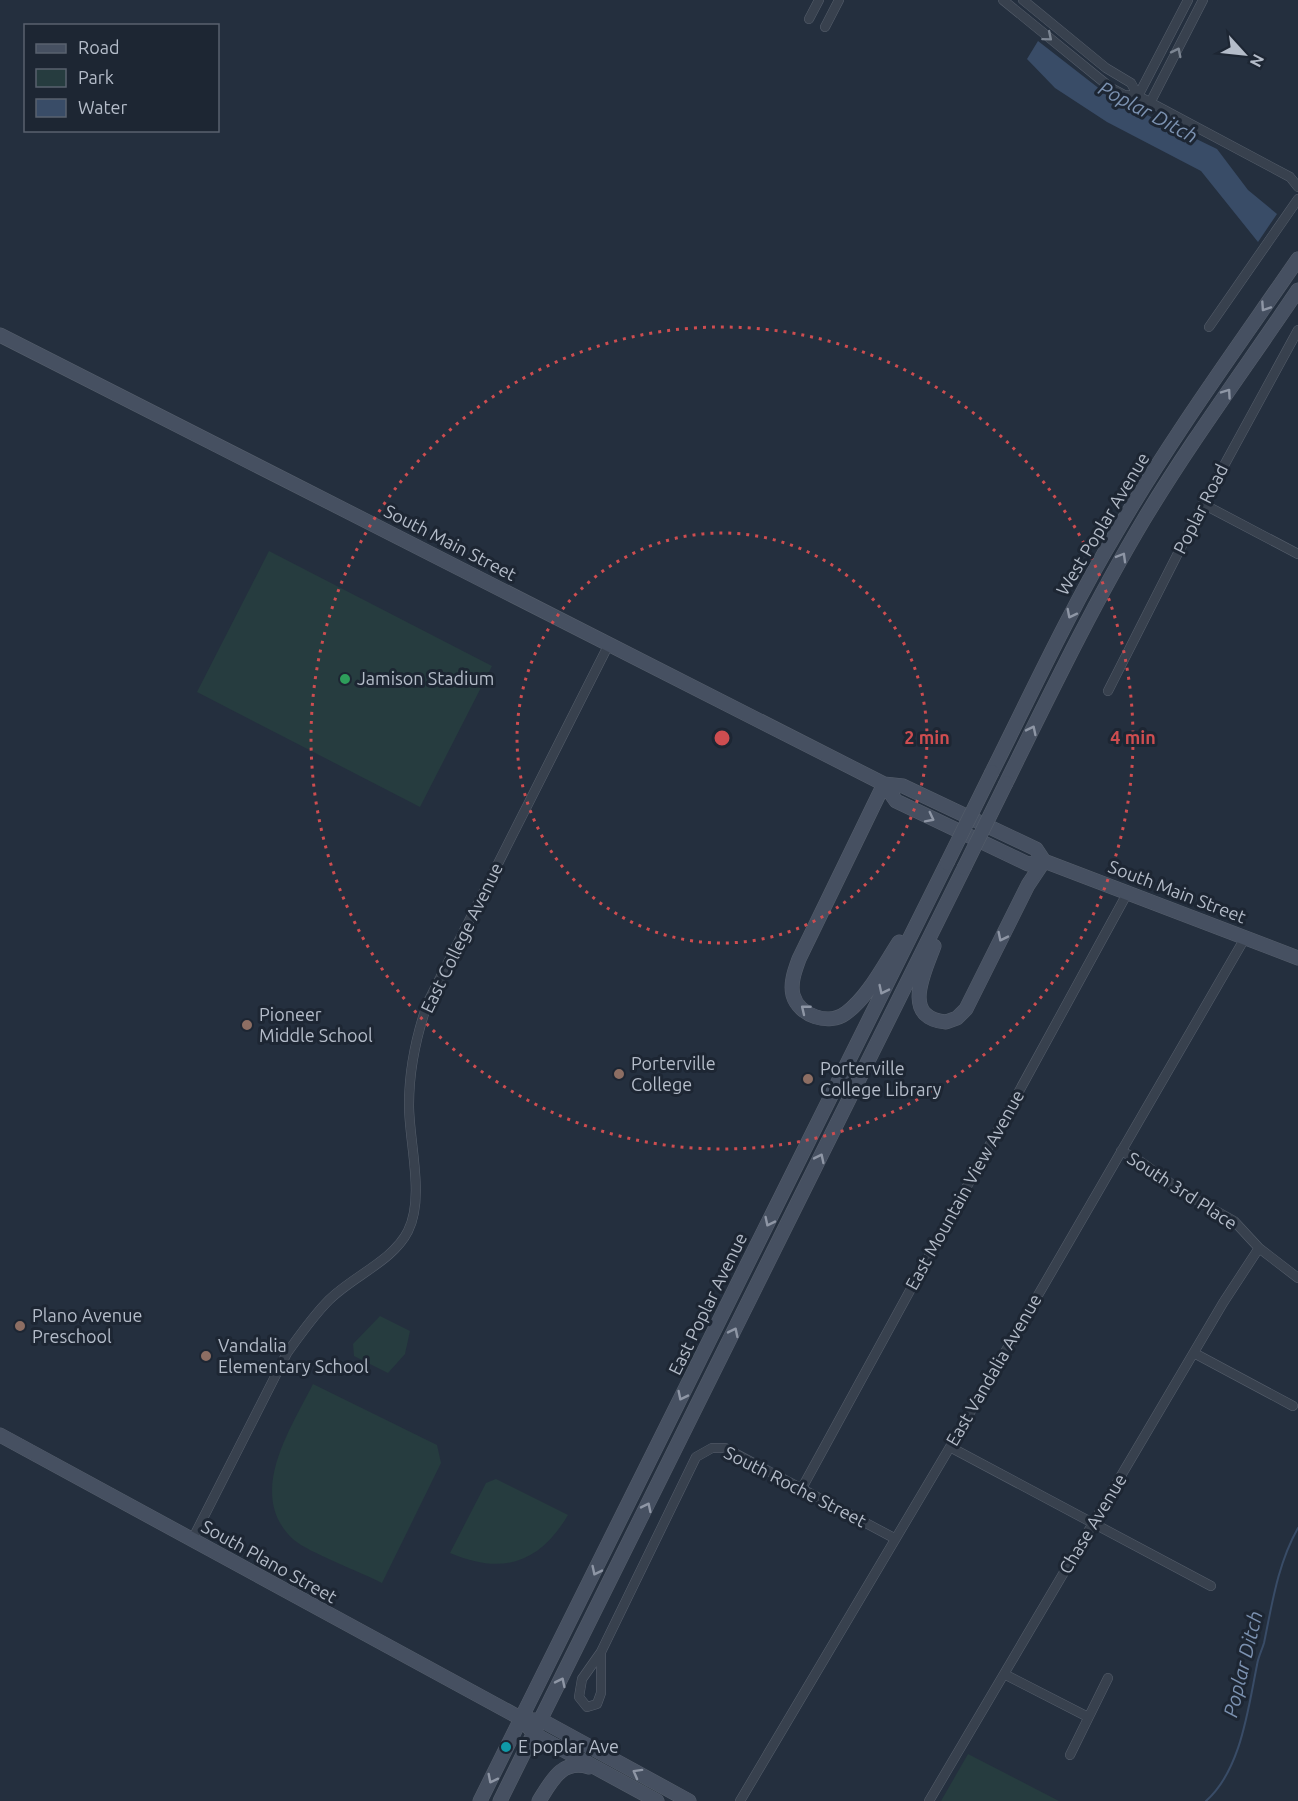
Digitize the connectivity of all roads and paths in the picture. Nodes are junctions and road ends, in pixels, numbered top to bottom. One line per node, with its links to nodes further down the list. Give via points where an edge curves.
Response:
1 (819, 0): 7 (street)
2 (839, 0): 8 (street)
3 (1003, 0): 9 (street, one-way to 9, via 1102,82 1124,95)
4 (1023, 0): 9 (street, via 1106,68 1131,83)
5 (1188, 0): 9 (street)
6 (1203, 0): 10 (street, one-way to 6)
7 (809, 19)
8 (825, 27)
9 (1138, 96): 10 (street)
10 (1150, 104): 11 (street, via 1290,177)
11 (1298, 187)
12 (1297, 202): 15 (street)
13 (1298, 259): 23 (main road, West Poplar Avenue, one-way to 23, bridge, via 1116,533 1074,608)
14 (1298, 290): 24 (main road, West Poplar Avenue, one-way to 14, bridge, via 1133,538)
15 (1209, 327)
16 (1298, 330): 18 (street, Poplar Road)
17 (0, 335): 20 (main road, South Main Street)
18 (1203, 504): 19 (street); 21 (street, Poplar Road)
19 (1298, 554)
20 (609, 644): 22 (main road, South Main Street); 41 (street, East College Avenue, via 428,1002 417,1034 409,1105 414,1214 408,1232 384,1257 329,1299 304,1328 287,1353)
21 (1108, 691)
22 (884, 784): 25 (main road, South Main Street, via 903,786 1036,849); 28 (main road, one-way to 22, via 848,1012 824,1019 801,1008 792,990 799,959)
23 (967, 823): 28 (main road, East Poplar Avenue, bridge)
24 (981, 832): 26 (main road, East Poplar Avenue, bridge)
25 (1044, 861): 26 (main road, one-way to 26, via 966,1009 951,1021 941,1021 923,1010 918,990); 27 (main road, South Main Street)
26 (964, 868): 48 (main road, East Poplar Avenue, one-way to 26)
27 (1128, 892): 29 (main road, South Main Street); 38 (street, East Mountain View Avenue)
28 (927, 901): 47 (main road, East Poplar Avenue, one-way to 47)
29 (1245, 938): 30 (main road, South Main Street); 31 (street, East Vandalia Avenue)
30 (1298, 958)
31 (1121, 1151): 32 (street, South 3rd Place, via 1233,1221); 37 (street, East Vandalia Avenue)
32 (1259, 1248): 33 (street, South 3rd Place); 34 (street, Chase Avenue)
33 (1298, 1278)
34 (1194, 1353): 35 (street); 39 (street, Chase Avenue)
35 (1293, 1406)
36 (0, 1435): 41 (main road, South Plano Street)
37 (950, 1447): 39 (street); 40 (street, East Vandalia Avenue)
38 (802, 1488): 40 (street, South Roche Street); 43 (street, South Roche Street, via 725,1448 712,1448 696,1457)
39 (1095, 1523): 42 (street); 44 (street, Chase Avenue)
40 (894, 1538): 57 (street, East Vandalia Avenue)
41 (192, 1540): 47 (main road, South Plano Street)
42 (1211, 1586)
43 (601, 1652): 43 (street, via 601,1693 597,1704 587,1707 580,1701 579,1687 588,1667)
44 (1004, 1674): 46 (street); 58 (street, Chase Avenue)
45 (1108, 1678): 46 (street)
46 (1088, 1717): 50 (street)
47 (522, 1719): 48 (main road, South Plano Street); 49 (main road, South Plano Street); 52 (main road, East Poplar Avenue, one-way to 52)
48 (542, 1720): 49 (main road, East Poplar Avenue); 56 (main road, South Plano Street, one-way to 48)
49 (534, 1734): 51 (main road, South Plano Street); 53 (main road, East Poplar Avenue)
50 (1070, 1755)
51 (606, 1773): 54 (main road, via 582,1765 567,1766); 55 (main road, South Plano Street)
52 (480, 1801)
53 (500, 1801)
54 (539, 1801)
55 (657, 1801)
56 (689, 1801)
57 (740, 1801)
58 (929, 1801)

